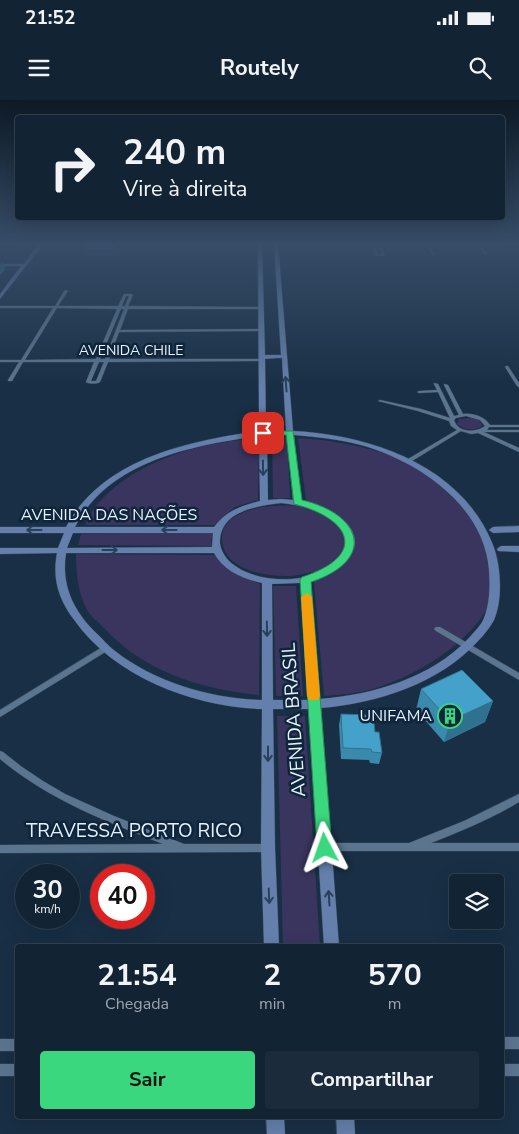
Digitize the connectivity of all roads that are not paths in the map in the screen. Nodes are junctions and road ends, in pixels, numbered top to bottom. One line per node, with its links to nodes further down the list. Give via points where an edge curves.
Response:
1 (66, 291): 5 (street)
2 (261, 291): 8 (main road)
3 (279, 291): 12 (main road)
4 (0, 307): 5 (street)
5 (56, 307): 7 (street); 14 (street)
6 (126, 307): 7 (street); 7 (street, via 131,295 125,295); 8 (street); 10 (street)
7 (119, 308): 15 (street)
8 (261, 308): 9 (main road)
9 (262, 330): 10 (street); 11 (main road)
10 (117, 331): 16 (street)
11 (262, 358): 12 (main road, via 277,361); 16 (street, AVENIDA CHILE); 32 (main road)
12 (284, 358): 33 (main road, one-way to 12)
13 (0, 359): 14 (street, AVENIDA CHILE)
14 (23, 360): 15 (street, AVENIDA CHILE); 18 (street)
15 (98, 360): 16 (street, AVENIDA CHILE); 16 (street, via 88,382 98,382)
16 (106, 360)
17 (507, 367): 21 (street)
18 (10, 380)
19 (436, 384): 22 (street)
20 (446, 385): 25 (street)
21 (519, 386)
22 (440, 391): 23 (street); 26 (street)
23 (419, 392)
24 (380, 401): 26 (street)
25 (461, 415): 26 (street); 27 (street, via 477,417)
26 (452, 419): 29 (street, via 453,425)
27 (488, 426): 28 (street); 30 (street)
28 (519, 426)
29 (460, 430): 30 (street); 35 (street)
30 (481, 431): 31 (street); 34 (street)
31 (519, 431)
32 (263, 433): 33 (main road); 36 (main road, one-way to 36); 39 (main road, via 189,445 137,466 92,497)
33 (290, 433): 35 (main road, via 346,440); 37 (main road)
34 (519, 450)
35 (410, 460): 41 (main road, via 456,488)
36 (264, 502): 37 (main road); 40 (main road, via 238,510)
37 (298, 502): 48 (main road, via 315,506 336,517 350,539 348,552 340,564)
38 (0, 530): 39 (main road, AVENIDA DAS NAÇÕES, one-way to 38)
39 (69, 530): 40 (main road, AVENIDA DAS NAÇÕES, one-way to 39); 45 (main road)
40 (218, 530): 46 (main road)
41 (493, 530): 42 (main road); 43 (main road)
42 (519, 530)
43 (501, 549): 44 (main road); 51 (main road, via 505,583 499,603 484,629)
44 (519, 549)
45 (62, 550): 46 (main road, one-way to 46); 47 (main road); 52 (main road, via 59,572 62,590 73,613)
46 (217, 550): 49 (main road, via 227,564 244,574)
47 (0, 551)
48 (306, 580): 49 (main road); 54 (main road, AVENIDA BRASIL)
49 (267, 581): 55 (main road, AVENIDA BRASIL, one-way to 55)
50 (438, 629): 51 (street)
51 (467, 647): 53 (street); 54 (main road, via 444,665 414,681 371,696)
52 (104, 649): 55 (main road, via 143,676 180,689 221,701); 56 (street)
53 (519, 677)
54 (314, 704): 55 (main road); 63 (main road, AVENIDA BRASIL)
55 (268, 705): 62 (main road, AVENIDA BRASIL, one-way to 62)
56 (0, 714)
57 (0, 754): 61 (street, via 44,787)
58 (519, 798): 59 (street, via 455,831)
59 (408, 847): 60 (street); 63 (street)
60 (519, 847)
61 (185, 848): 62 (street, TRAVESSA PORTO RICO); 64 (street, TRAVESSA PORTO RICO)
62 (268, 848): 65 (main road, AVENIDA BRASIL, one-way to 65)
63 (325, 848): 66 (main road, AVENIDA BRASIL, one-way to 63)
64 (0, 849)
65 (271, 944)
66 (332, 944)
67 (504, 1043): 68 (street)
68 (519, 1043)
69 (15, 1045): 70 (street)
70 (0, 1046)
71 (0, 1070): 72 (street)
72 (15, 1070)
73 (504, 1070): 74 (street)
74 (519, 1070)
75 (275, 1119): 77 (main road)
76 (345, 1119): 78 (main road)
77 (276, 1134)
78 (346, 1134)

